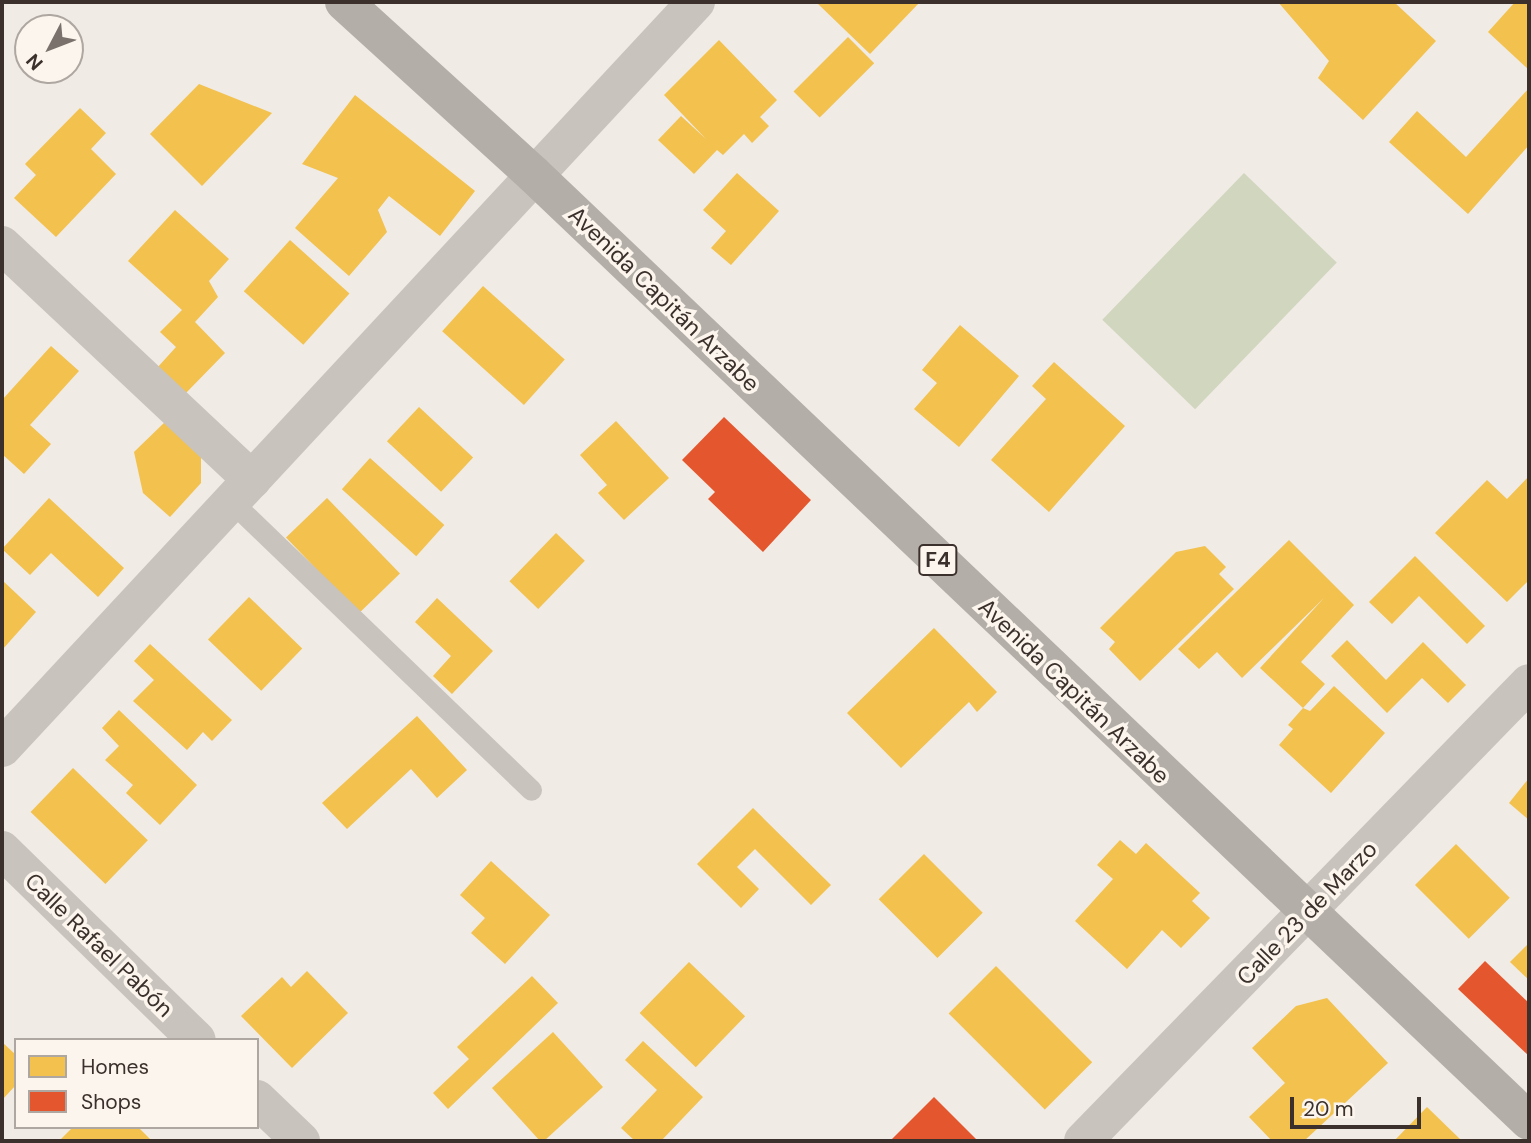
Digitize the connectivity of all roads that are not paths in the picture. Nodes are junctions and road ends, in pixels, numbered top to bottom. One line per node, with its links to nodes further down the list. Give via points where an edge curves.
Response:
1 (344, 2): 3 (highway, Avenida Capitán Arzabe / F4)
2 (696, 2): 3 (street)
3 (533, 174): 5 (street); 10 (highway, Avenida Capitán Arzabe / F4)
4 (2, 245): 5 (street)
5 (242, 491): 7 (street); 8 (lane)
6 (1529, 683): 10 (street, Calle 23 de Marzo)
7 (2, 748)
8 (531, 790)
9 (2, 850): 11 (street, Calle Rafael Pabón)
10 (1308, 913): 13 (highway, Avenida Capitán Arzabe / F4); 15 (street, Calle 23 de Marzo)
11 (195, 1038)
12 (259, 1101): 14 (street)
13 (1529, 1121)
14 (301, 1141)
15 (1083, 1141)

